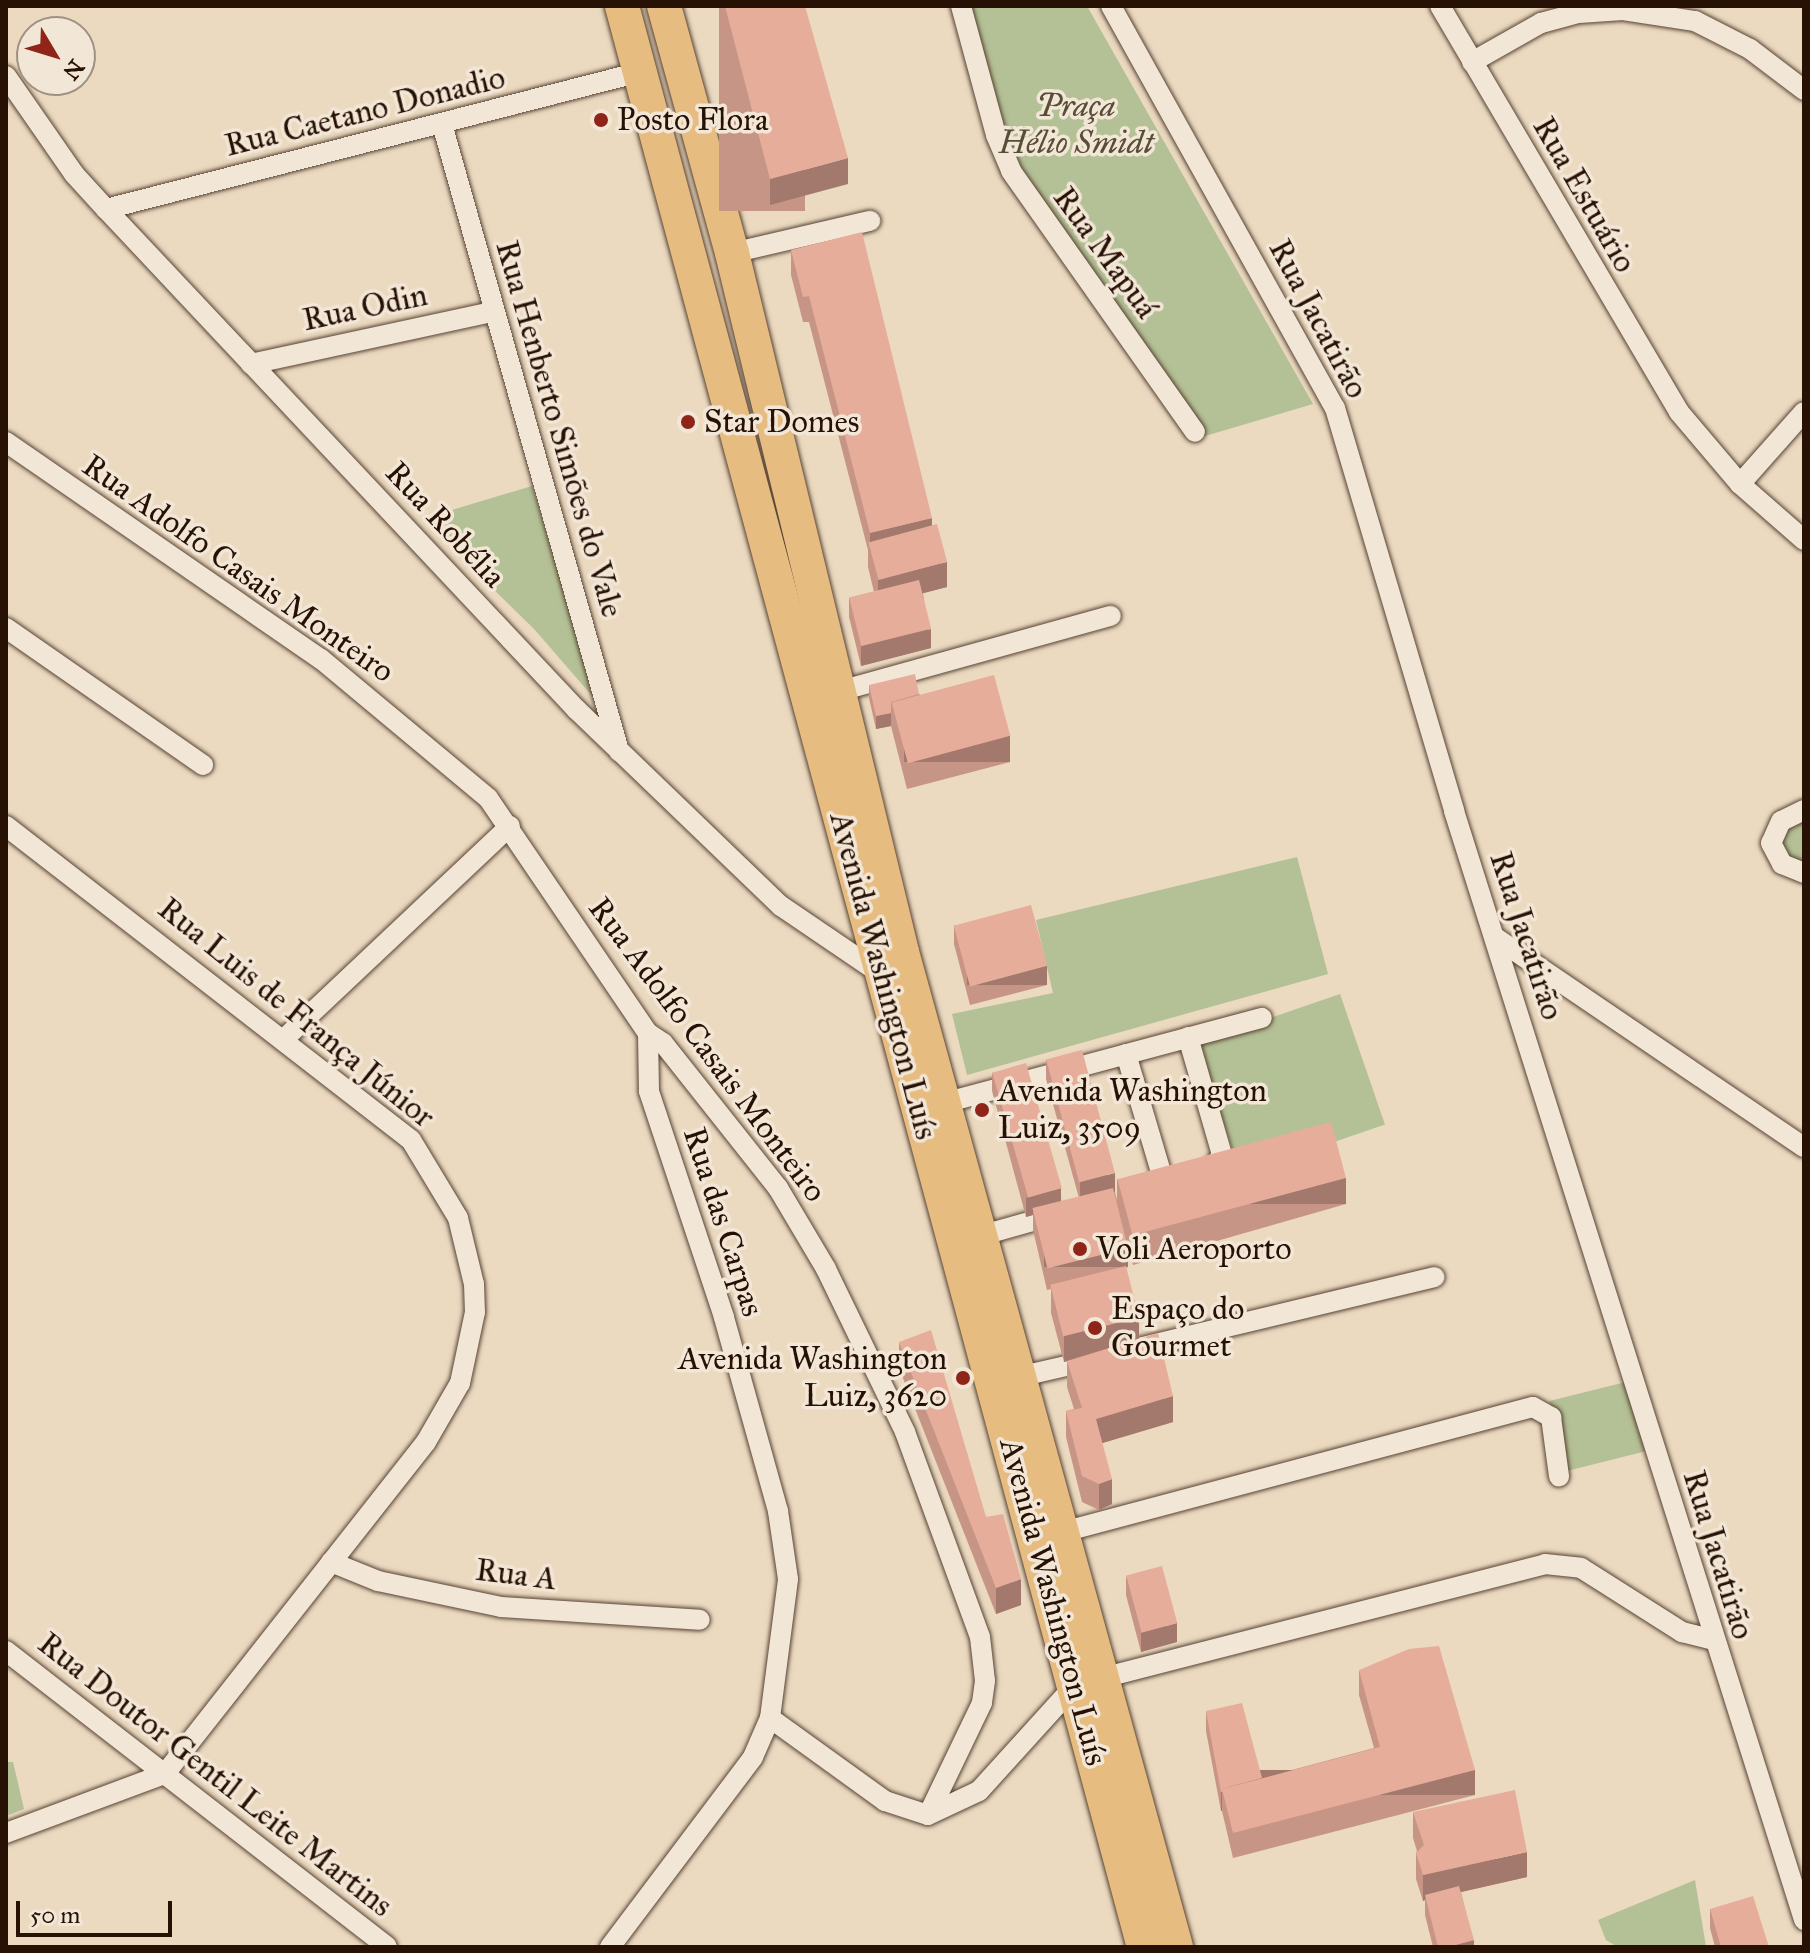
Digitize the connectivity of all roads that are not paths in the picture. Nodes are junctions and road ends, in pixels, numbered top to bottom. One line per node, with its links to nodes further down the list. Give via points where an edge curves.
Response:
1 (622, 6): 7 (highway, Avenida Washington Luís)
2 (664, 6): 13 (highway, Avenida Washington Luís)
3 (961, 6): 17 (street, Rua Mapuá, via 1011,171)
4 (1111, 6): 31 (street, Rua Jacatirão, via 1335,408)
5 (1440, 6): 6 (street, Rua Estuário)
6 (1472, 62): 9 (street, via 1541,23 1623,10 1695,21 1750,49); 19 (street, Rua Estuário, via 1684,406)
7 (640, 72): 10 (street, Rua Caetano Donadio); 32 (highway, Avenida Washington Luís)
8 (6, 76): 11 (street, Rua Robélia, via 74,174)
9 (1804, 90)
10 (442, 124): 11 (street, Rua Caetano Donadio); 14 (street, Rua Henberto Simões do Vale)
11 (106, 209): 15 (street, Rua Robélia)
12 (870, 221): 13 (street)
13 (732, 253): 24 (highway, Avenida Washington Luís)
14 (492, 312): 15 (street, Rua Odin); 25 (street, Rua Henberto Simões do Vale, via 570,565)
15 (251, 364): 25 (street, Rua Robélia)
16 (1804, 412): 19 (street)
17 (1195, 432)
18 (6, 442): 29 (street, Rua Adolfo Casais Monteiro, via 332,668 488,798)
19 (1740, 484): 21 (street, Rua Estuário)
20 (1804, 511): 21 (street)
21 (1797, 534)
22 (1111, 616): 24 (street)
23 (6, 628): 26 (street)
24 (840, 691): 38 (highway, Avenida Washington Luís)
25 (619, 751): 32 (street, Rua Robélia, via 781,906)
26 (203, 765)
27 (1804, 810): 30 (street, via 1781,821 1771,843 1782,864)
28 (6, 826): 36 (street, Rua Luis de França Júnior)
29 (510, 826): 34 (street, Rua Adolfo Casais Monteiro); 36 (street)
30 (1804, 873)
31 (1496, 938): 39 (street); 48 (street, Rua Jacatirão)
32 (881, 974): 52 (highway, Avenida Washington Luís)
33 (1262, 1018): 35 (street)
34 (648, 1033): 53 (street, Rua das Carpas, via 649,1091 724,1317 786,1546 785,1634); 56 (street, Rua Adolfo Casais Monteiro, via 663,1043 750,1147 803,1227 925,1480 980,1637 985,1681 975,1723)
35 (1188, 1037): 37 (street); 37 (street, via 1222,1155 1213,1170 1156,1185)
36 (285, 1038): 46 (street, Rua Luis de França Júnior, via 422,1152 458,1218 474,1284 468,1349 445,1411)
37 (1126, 1054): 38 (street)
38 (944, 1103): 41 (highway, Avenida Washington Luís)
39 (1804, 1147)
40 (1072, 1209): 41 (street)
41 (980, 1236): 43 (highway, Avenida Washington Luís)
42 (1434, 1277): 43 (street)
43 (1018, 1377): 45 (highway, Avenida Washington Luís)
44 (1559, 1476): 45 (street, via 1551,1417 1541,1407)
45 (1059, 1533): 52 (highway, Avenida Washington Luís)
46 (331, 1562): 47 (street, Rua A, via 378,1581 501,1607); 54 (street, Rua Luis de França Júnior)
47 (700, 1620)
48 (1713, 1640): 52 (street, via 1682,1632 1581,1568 1545,1564); 59 (street, Rua Jacatirão)
49 (6, 1651): 51 (street, Rua Doutor Gentil Leite Martins)
50 (6, 1665): 51 (street)
51 (37, 1675): 54 (street, Rua Doutor Gentil Leite Martins)
52 (1089, 1681): 55 (highway, Avenida Washington Luís); 56 (street, via 979,1791); 58 (highway, Avenida Washington Luís)
53 (770, 1718): 56 (street, via 885,1801); 61 (street, Rua das Carpas, via 753,1757)
54 (165, 1774): 57 (street); 60 (street, Rua Doutor Gentil Leite Martins)
55 (1136, 1799): 64 (highway, Avenida Washington Luís); 65 (highway)
56 (928, 1815)
57 (6, 1833)
58 (1133, 1908): 62 (highway); 63 (highway, Avenida Washington Luís)
59 (1804, 1920)
60 (387, 1947)
61 (610, 1947)
62 (1133, 1947)
63 (1144, 1947)
64 (1176, 1947)
65 (1199, 1947)

